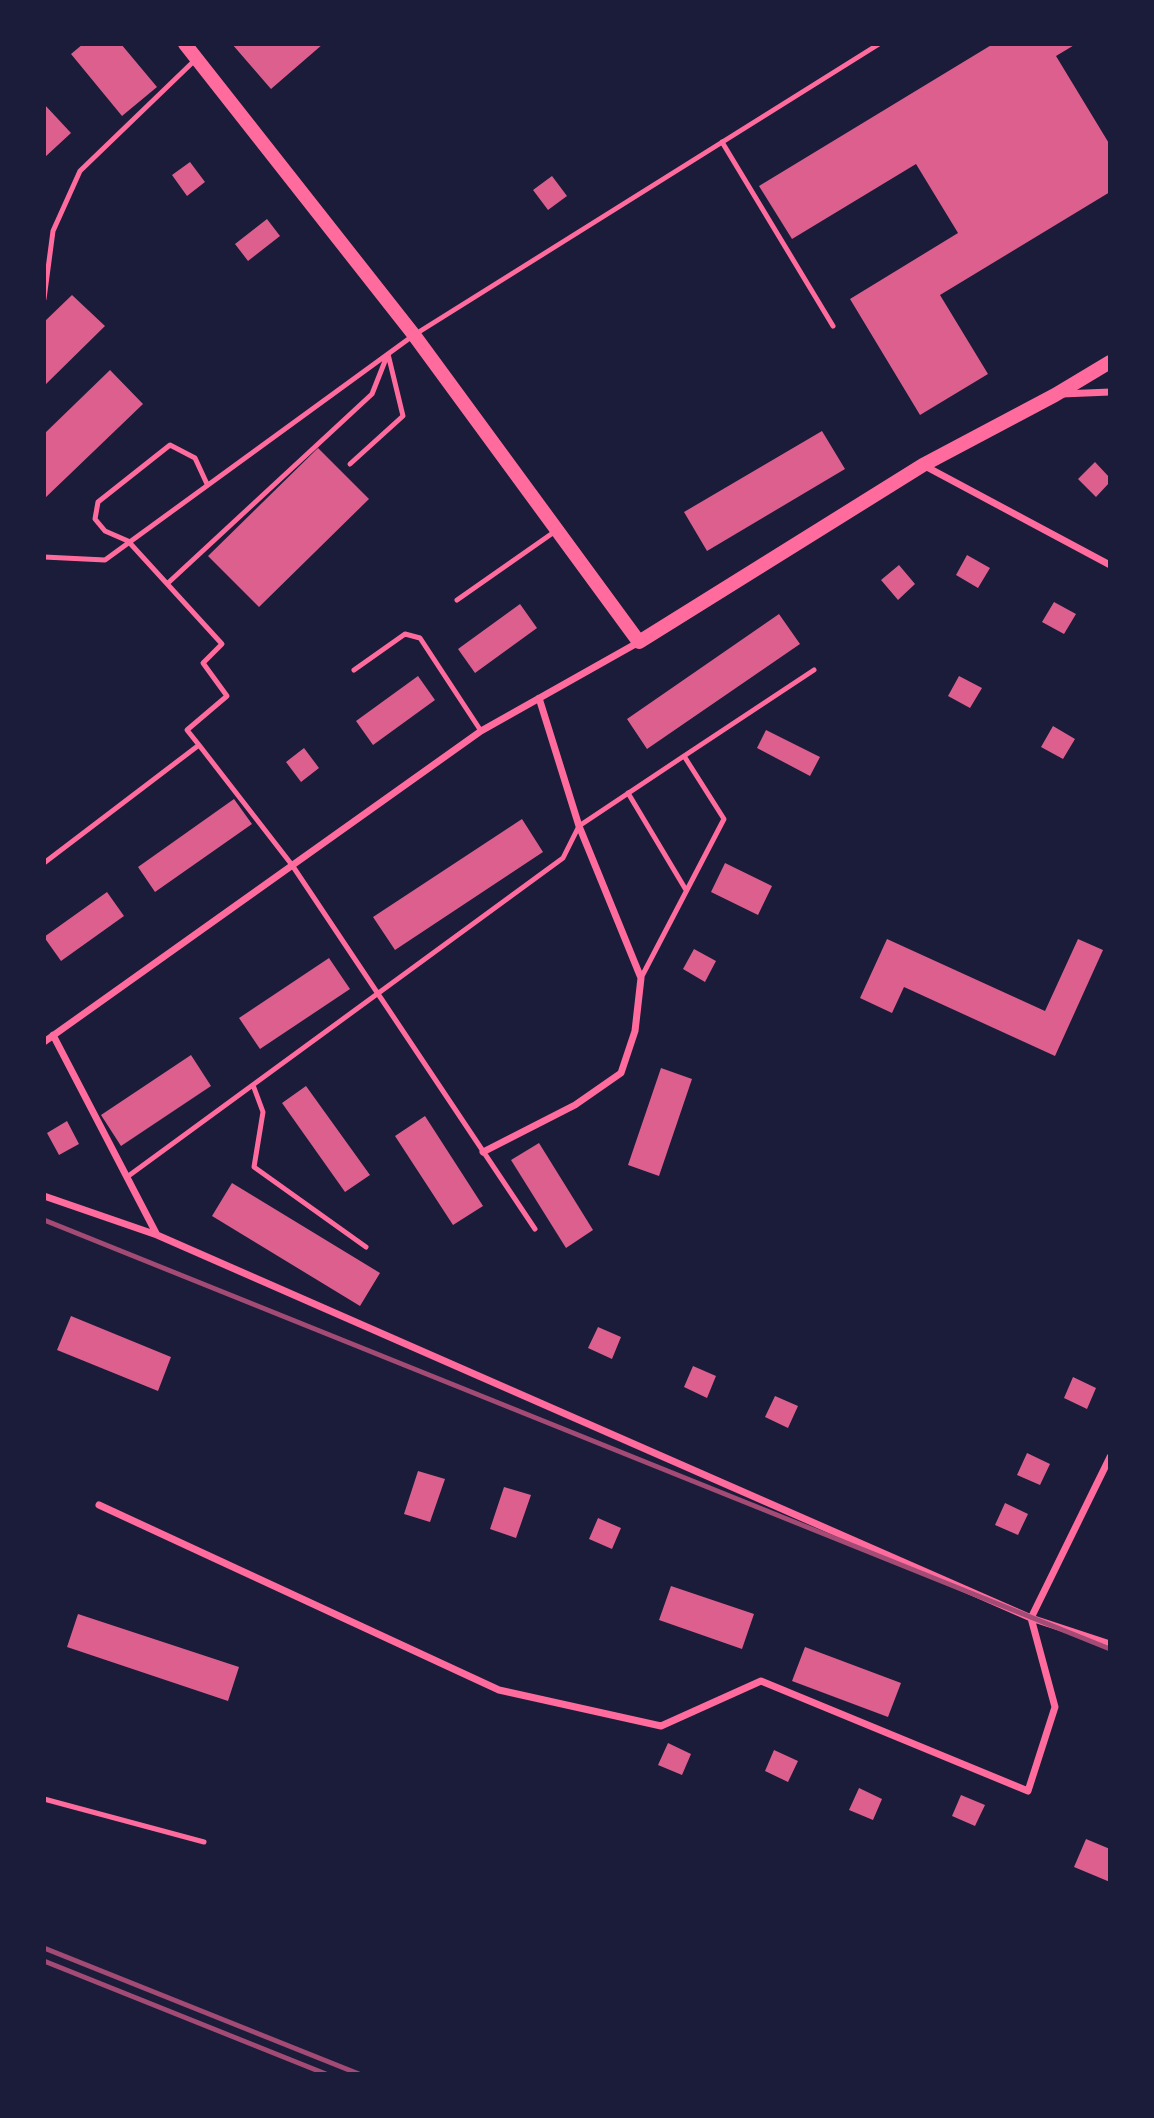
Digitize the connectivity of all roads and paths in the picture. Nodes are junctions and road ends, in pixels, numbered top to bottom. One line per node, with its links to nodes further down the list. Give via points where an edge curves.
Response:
1 (185, 44): 3 (main road)
2 (879, 44): 4 (lane)
3 (197, 59): 5 (lane, via 80,171 53,231); 7 (main road)
4 (722, 142): 6 (lane); 7 (lane)
5 (44, 299)
6 (833, 326)
7 (414, 335): 8 (lane); 15 (main road)
8 (388, 354): 12 (lane, via 403,416); 14 (lane); 19 (lane, via 372,394)
9 (1110, 362): 11 (main road)
10 (1110, 392): 11 (street)
11 (1055, 395): 13 (main road)
12 (350, 464)
13 (923, 465): 18 (street); 21 (main road)
14 (207, 484): 16 (lane); 16 (lane, via 195,458 170,445 98,502 100,525)
15 (557, 530): 20 (lane); 21 (main road)
16 (128, 541): 17 (lane, via 105,560); 19 (lane)
17 (44, 557)
18 (1110, 565)
19 (168, 583): 26 (lane, via 222,644 204,663 227,696 187,730)
20 (457, 600)
21 (639, 642): 24 (street)
22 (354, 670): 25 (lane, via 405,634 420,638)
23 (814, 670): 27 (lane)
24 (539, 698): 25 (street); 29 (street)
25 (481, 731): 31 (street)
26 (200, 745): 30 (lane); 31 (lane)
27 (684, 756): 28 (lane); 32 (lane, via 724,818)
28 (628, 793): 29 (lane); 32 (lane)
29 (579, 826): 33 (street); 34 (lane, via 563,858)
30 (44, 863)
31 (292, 865): 34 (lane); 35 (street)
32 (686, 890): 33 (lane)
33 (640, 978): 38 (street, via 635,1031 621,1073 575,1105)
34 (378, 994): 37 (lane); 38 (lane)
35 (53, 1035): 36 (street); 39 (street)
36 (44, 1042)
37 (253, 1085): 39 (lane); 43 (lane, via 263,1112 254,1167)
38 (483, 1152): 41 (lane)
39 (127, 1177): 42 (street)
40 (44, 1196): 42 (street)
41 (535, 1229)
42 (157, 1235): 46 (street)
43 (366, 1247)
44 (1110, 1457): 46 (street)
45 (99, 1505): 46 (street, via 499,1690 661,1726 761,1681 1028,1791 1055,1707)
46 (1031, 1618): 47 (street)
47 (1110, 1644)
48 (44, 1800): 49 (lane)
49 (204, 1842)

